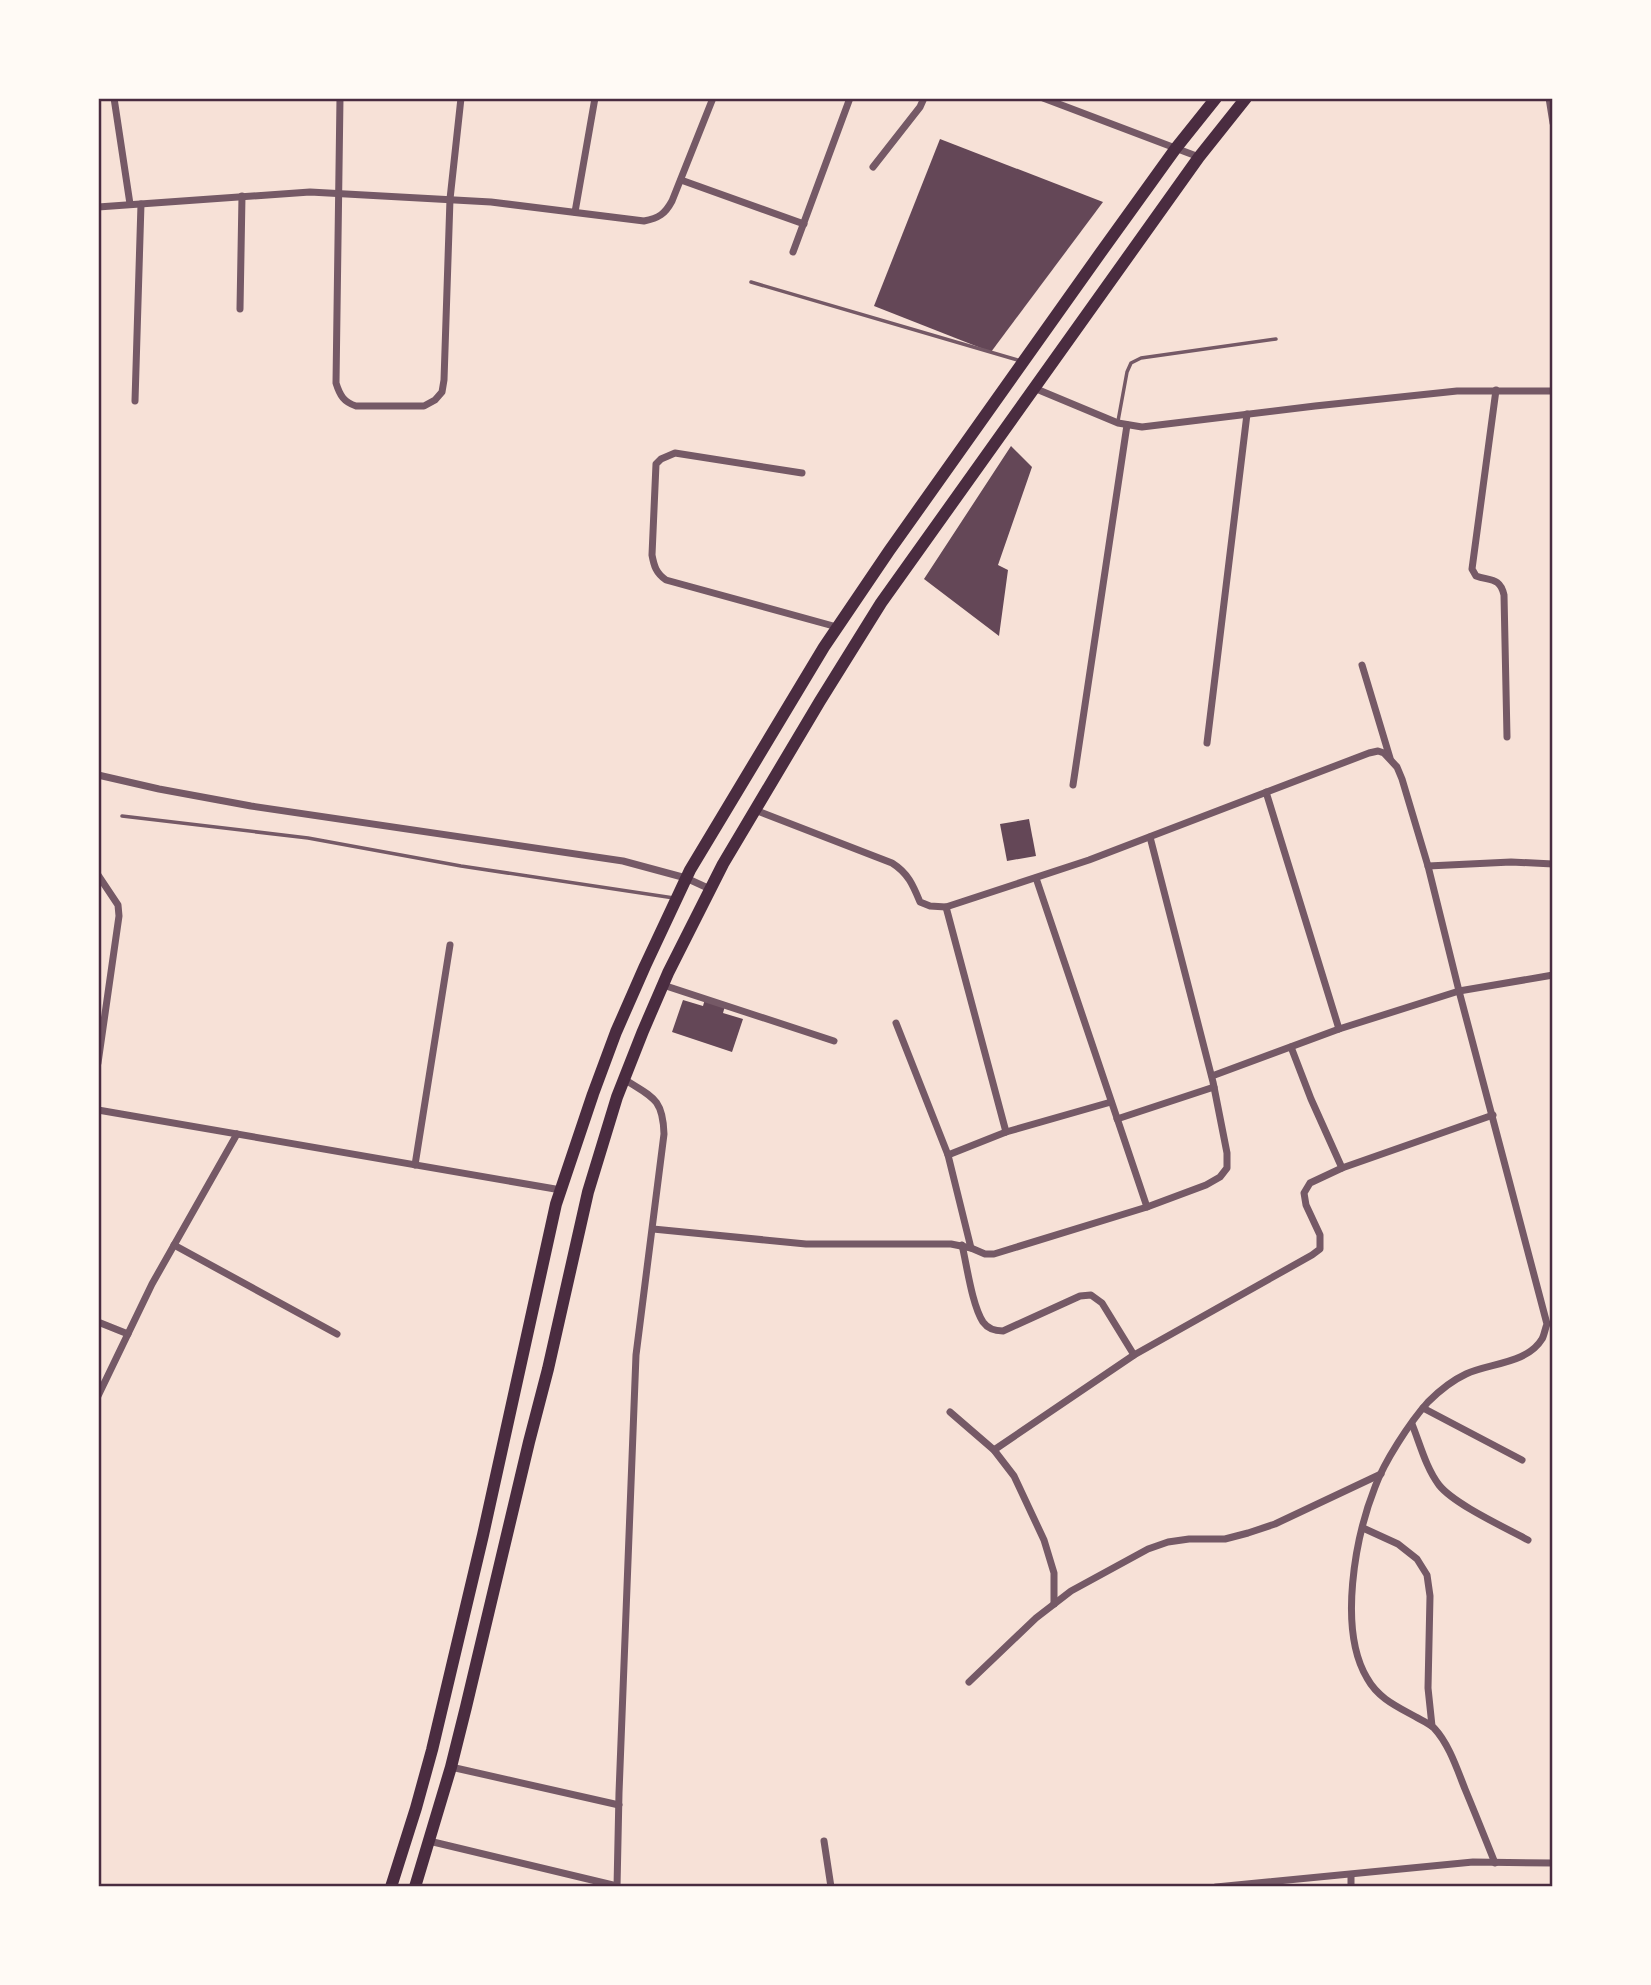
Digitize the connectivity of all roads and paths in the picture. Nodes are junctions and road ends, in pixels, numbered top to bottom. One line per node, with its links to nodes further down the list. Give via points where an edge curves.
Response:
1 (114, 98): 20 (street)
2 (340, 98): 17 (street)
3 (461, 98): 19 (street)
4 (595, 98): 23 (street)
5 (713, 98): 16 (street)
6 (850, 98): 24 (street)
7 (924, 98): 15 (street)
8 (1043, 98): 13 (street)
9 (1216, 98): 13 (highway)
10 (1246, 98): 14 (highway)
11 (1549, 98): 12 (street)
12 (1553, 123)
13 (1175, 148): 14 (street); 29 (highway)
14 (1199, 157): 30 (highway)
15 (873, 167)
16 (681, 180): 23 (street, via 666,213 656,219); 24 (street)
17 (339, 193): 18 (street); 19 (street); 19 (street, via 336,383 340,395 356,406 424,406 442,392)
18 (242, 196): 21 (street); 27 (street)
19 (450, 199): 23 (street)
20 (130, 204): 21 (street); 22 (street)
21 (141, 204): 33 (street)
22 (98, 207)
23 (575, 212)
24 (804, 224): 25 (street)
25 (793, 252)
26 (751, 282): 29 (lane)
27 (240, 309)
28 (1276, 339): 35 (lane, via 1131,363)
29 (1024, 362): 38 (highway)
30 (1034, 388): 35 (street); 46 (highway, via 881,603)
31 (1496, 390): 32 (street); 34 (street); 40 (street, via 1472,569 1476,576 1499,583 1504,594)
32 (1553, 391)
33 (135, 401)
34 (1247, 414): 36 (street); 41 (street)
35 (1118, 424): 36 (street)
36 (1127, 425): 44 (street)
37 (802, 473): 38 (street, via 675,453 661,459 656,464 654,565 666,580)
38 (837, 627): 52 (highway)
39 (1362, 665): 42 (street)
40 (1507, 737)
41 (1207, 743)
42 (1390, 758): 45 (street, via 1378,751 1369,753); 50 (street, via 1402,779)
43 (98, 775): 52 (street, via 251,806 623,861)
44 (1073, 785)
45 (1266, 792): 48 (street); 64 (street)
46 (755, 810): 54 (highway); 56 (street, via 892,863 910,878 920,902)
47 (122, 816): 55 (lane, via 308,838)
48 (1150, 837): 53 (street); 68 (street)
49 (1553, 864): 50 (street)
50 (1428, 866): 60 (street)
51 (98, 875): 62 (street, via 118,905 119,916)
52 (686, 878): 54 (street); 55 (highway)
53 (1036, 878): 56 (street); 71 (street)
54 (710, 889): 59 (highway)
55 (677, 899): 80 (highway, via 616,1032)
56 (946, 907): 75 (street)
57 (450, 945): 78 (street)
58 (1553, 975): 60 (street)
59 (663, 985): 65 (street); 69 (highway)
60 (1459, 991): 64 (street); 73 (street)
61 (98, 992): 62 (street)
62 (107, 993): 67 (street)
63 (896, 1023): 77 (street)
64 (1339, 1029): 66 (street)
65 (834, 1041)
66 (1291, 1047): 68 (street); 79 (street)
67 (98, 1063)
68 (1212, 1076): 70 (street)
69 (624, 1079): 82 (street, via 655,1098 663,1114); 102 (highway, via 585,1205)
70 (1214, 1087): 74 (street); 81 (street, via 1227,1168 1206,1185)
71 (1111, 1102): 74 (street); 75 (street)
72 (98, 1110): 76 (street)
73 (1493, 1115): 79 (street); 91 (street, via 1547,1324 1542,1339 1525,1355 1468,1373 1445,1385)
74 (1117, 1119): 81 (street)
75 (1006, 1132): 77 (street)
76 (237, 1134): 78 (street); 83 (street)
77 (948, 1155): 85 (street)
78 (415, 1165): 80 (street)
79 (1342, 1168): 89 (street, via 1310,1183 1304,1193 1320,1248)
80 (561, 1190): 109 (highway, via 432,1750)
81 (1147, 1207): 85 (street, via 994,1254)
82 (653, 1230): 84 (street, via 806,1244); 103 (street, via 636,1356)
83 (174, 1245): 87 (street); 88 (street)
84 (961, 1245): 85 (street); 89 (street, via 976,1307 984,1324 994,1331 1091,1295 1102,1303)
85 (971, 1248)
86 (98, 1322): 87 (street)
87 (128, 1334): 90 (street)
88 (337, 1334)
89 (1133, 1355): 94 (street)
90 (98, 1396)
91 (1423, 1408): 93 (street); 95 (street)
92 (950, 1412): 94 (street)
93 (1412, 1424): 96 (street); 98 (street, via 1439,1485 1452,1498)
94 (994, 1450): 99 (street, via 1014,1476 1044,1540 1054,1573)
95 (1522, 1461)
96 (1382, 1473): 97 (street); 99 (street, via 1248,1533 1167,1542 1148,1549)
97 (1363, 1528): 101 (street, via 1408,1551 1427,1575); 101 (street, via 1351,1606 1357,1657 1382,1698)
98 (1528, 1540)
99 (1054, 1604): 100 (street)
100 (969, 1682)
101 (1433, 1726): 106 (street, via 1456,1767)
102 (451, 1767): 103 (street); 104 (highway)
103 (618, 1805): 111 (street)
104 (429, 1841): 110 (highway); 111 (street)
105 (824, 1841): 112 (street)
106 (1495, 1863): 107 (street); 108 (street)
107 (1553, 1863)
108 (1351, 1875): 113 (street); 114 (street)
109 (391, 1887)
110 (415, 1887)
111 (617, 1887)
112 (831, 1887)
113 (1216, 1887)
114 (1351, 1887)

